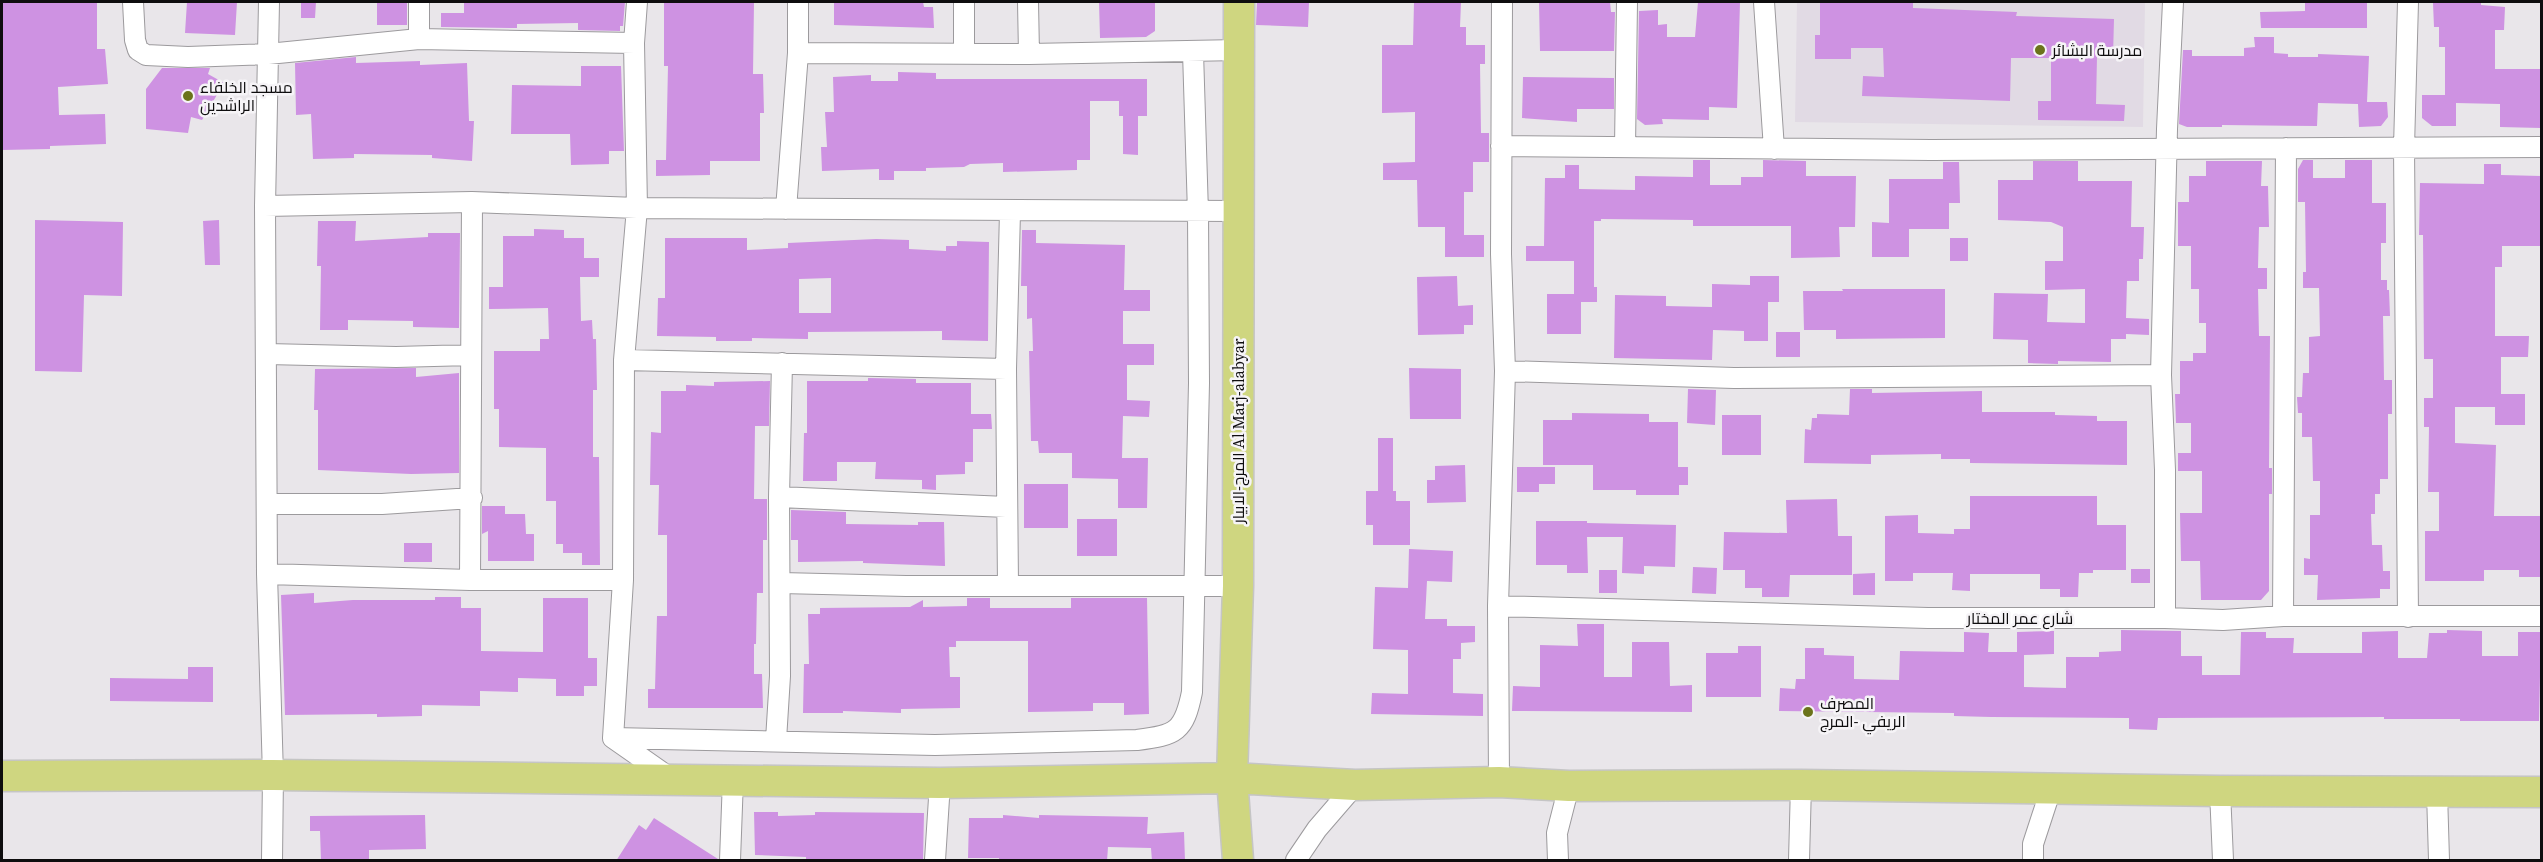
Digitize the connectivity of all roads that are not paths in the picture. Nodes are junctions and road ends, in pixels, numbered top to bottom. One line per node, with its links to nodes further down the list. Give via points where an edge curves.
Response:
1 (133, 2): 20 (street, via 135,40 138,50 146,55)
2 (269, 2): 20 (street)
3 (419, 2): 14 (street)
4 (637, 2): 15 (street)
5 (798, 2): 18 (street)
6 (964, 2): 19 (street)
7 (1028, 2): 21 (street)
8 (1239, 2): 16 (main road, المرج-الابيار Al Marj-alabyar)
9 (1502, 2): 22 (street)
10 (1627, 2): 23 (street)
11 (1764, 2): 28 (street)
12 (2173, 2): 24 (street)
13 (2408, 2): 25 (street)
14 (419, 39): 15 (street); 20 (street)
15 (634, 43): 31 (street)
16 (1239, 50): 17 (street); 33 (main road, المرج-الابيار Al Marj-alabyar)
17 (1193, 52): 21 (street); 35 (street)
18 (798, 53): 19 (street); 32 (street)
19 (964, 53): 21 (street)
20 (268, 54): 30 (street)
21 (1029, 54)
22 (1501, 146): 23 (street); 41 (street)
23 (1625, 147): 28 (street)
24 (2167, 147): 27 (street); 28 (street); 42 (street)
25 (2404, 147): 26 (street); 27 (street); 57 (street)
26 (2541, 147)
27 (2286, 148): 55 (street)
28 (1774, 149)
29 (472, 202): 30 (street); 31 (street); 37 (street)
30 (265, 206): 36 (street)
31 (637, 208): 32 (street); 38 (street)
32 (786, 209): 34 (street)
33 (1239, 211): 35 (street); 52 (main road, المرج-الابيار Al Marj-alabyar)
34 (1010, 212): 35 (street); 40 (street)
35 (1198, 213): 53 (street, via 1199,383)
36 (267, 354): 37 (street); 45 (street)
37 (471, 355): 44 (street)
38 (624, 360): 39 (street); 49 (street)
39 (782, 363): 40 (street); 43 (street)
40 (1006, 369): 46 (street)
41 (1505, 371): 42 (street, via 1734,378); 54 (street)
42 (2161, 375): 58 (street)
43 (779, 497): 46 (street); 50 (street)
44 (472, 498): 45 (street, via 382,504); 48 (street)
45 (268, 504): 47 (street)
46 (1006, 507): 51 (street)
47 (267, 574): 48 (street); 61 (street)
48 (470, 580): 49 (street)
49 (623, 580): 59 (street)
50 (781, 583): 51 (street); 60 (street)
51 (1008, 585): 53 (street)
52 (1238, 586): 53 (street); 63 (main road, المرج-الابيار Al Marj-alabyar)
53 (1192, 587): 60 (street, via 1192,692 1187,717 1178,729 1164,737 935,745)
54 (1498, 606): 58 (street, شارع عمر المختار, via 1928,618); 66 (street)
55 (2283, 616): 57 (street, شارع عمر المختار); 58 (street, شارع عمر المختار)
56 (2541, 616): 57 (street, شارع عمر المختار)
57 (2408, 617)
58 (2164, 618)
59 (613, 738): 60 (street); 65 (street)
60 (776, 740)
61 (273, 775): 62 (main road); 65 (main road); 75 (street)
62 (2, 776)
63 (1232, 778): 67 (main road); 68 (main road); 78 (main road, المرج-الابيار Al Marj-alabyar)
64 (733, 779): 65 (main road); 67 (main road); 76 (street)
65 (673, 780)
66 (1499, 782): 68 (main road); 70 (main road)
67 (940, 783): 77 (street)
68 (1355, 785): 79 (street, via 1317,829)
69 (1801, 785): 70 (main road); 71 (main road); 81 (street)
70 (1569, 786): 80 (street, via 1557,832)
71 (2051, 789): 72 (main road); 82 (street, via 2033,844)
72 (2220, 791): 73 (main road); 83 (street)
73 (2437, 792): 74 (main road); 84 (street)
74 (2541, 792)
75 (272, 861)
76 (730, 861)
77 (935, 861)
78 (1238, 861)
79 (1296, 861)
80 (1558, 861)
81 (1799, 861)
82 (2033, 861)
83 (2223, 861)
84 (2439, 861)

